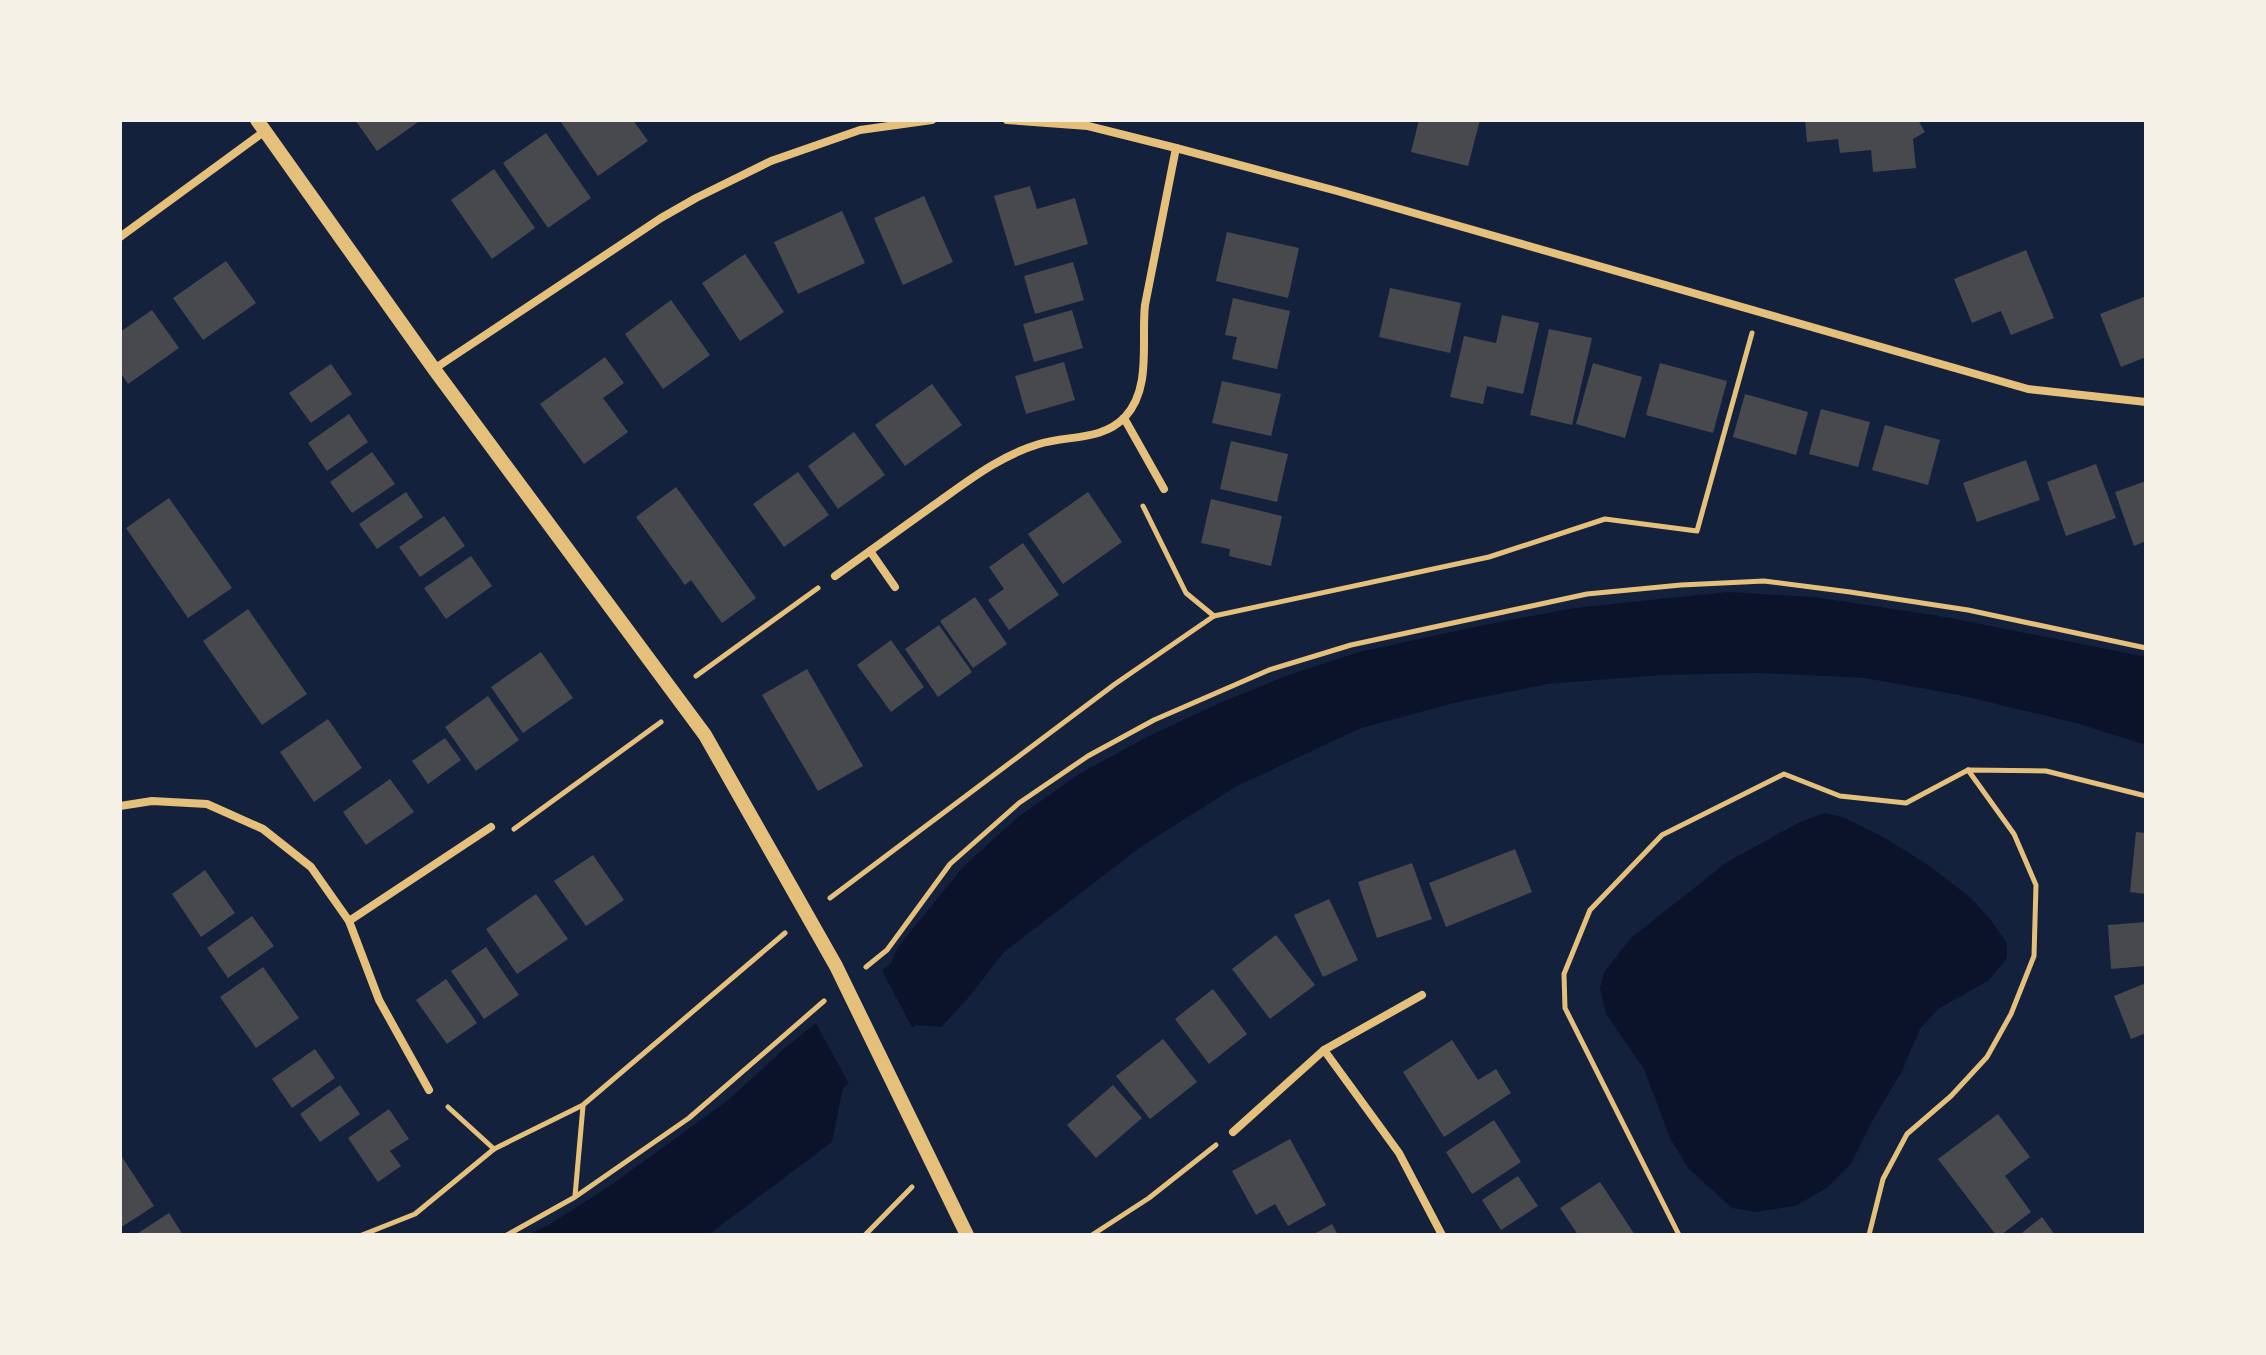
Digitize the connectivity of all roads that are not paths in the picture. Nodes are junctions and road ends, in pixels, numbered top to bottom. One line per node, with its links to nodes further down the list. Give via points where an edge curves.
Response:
1 (857, 120): 5 (street)
2 (932, 120): 5 (street)
3 (1007, 120): 6 (street, via 1088,126)
4 (261, 125): 7 (street); 8 (street)
5 (860, 130): 8 (street, via 771,161 696,198)
6 (1176, 148): 9 (street, via 2028,389); 10 (street, via 1145,305 1140,390)
7 (120, 237)
8 (434, 369): 22 (street, via 705,735 836,966)
9 (2146, 402)
10 (1124, 418): 11 (street); 12 (street, via 1092,436 1041,443 997,460)
11 (1164, 489)
12 (870, 551): 13 (street); 14 (street)
13 (835, 576)
14 (895, 587)
15 (120, 806): 17 (street, via 152,801 207,804 263,829 311,867)
16 (491, 827): 17 (street)
17 (349, 921): 20 (street, via 379,1000)
18 (1422, 995): 19 (street)
19 (1324, 1050): 21 (street); 23 (street, via 1399,1153)
20 (429, 1090)
21 (1233, 1132)
22 (967, 1235)
23 (1442, 1235)

